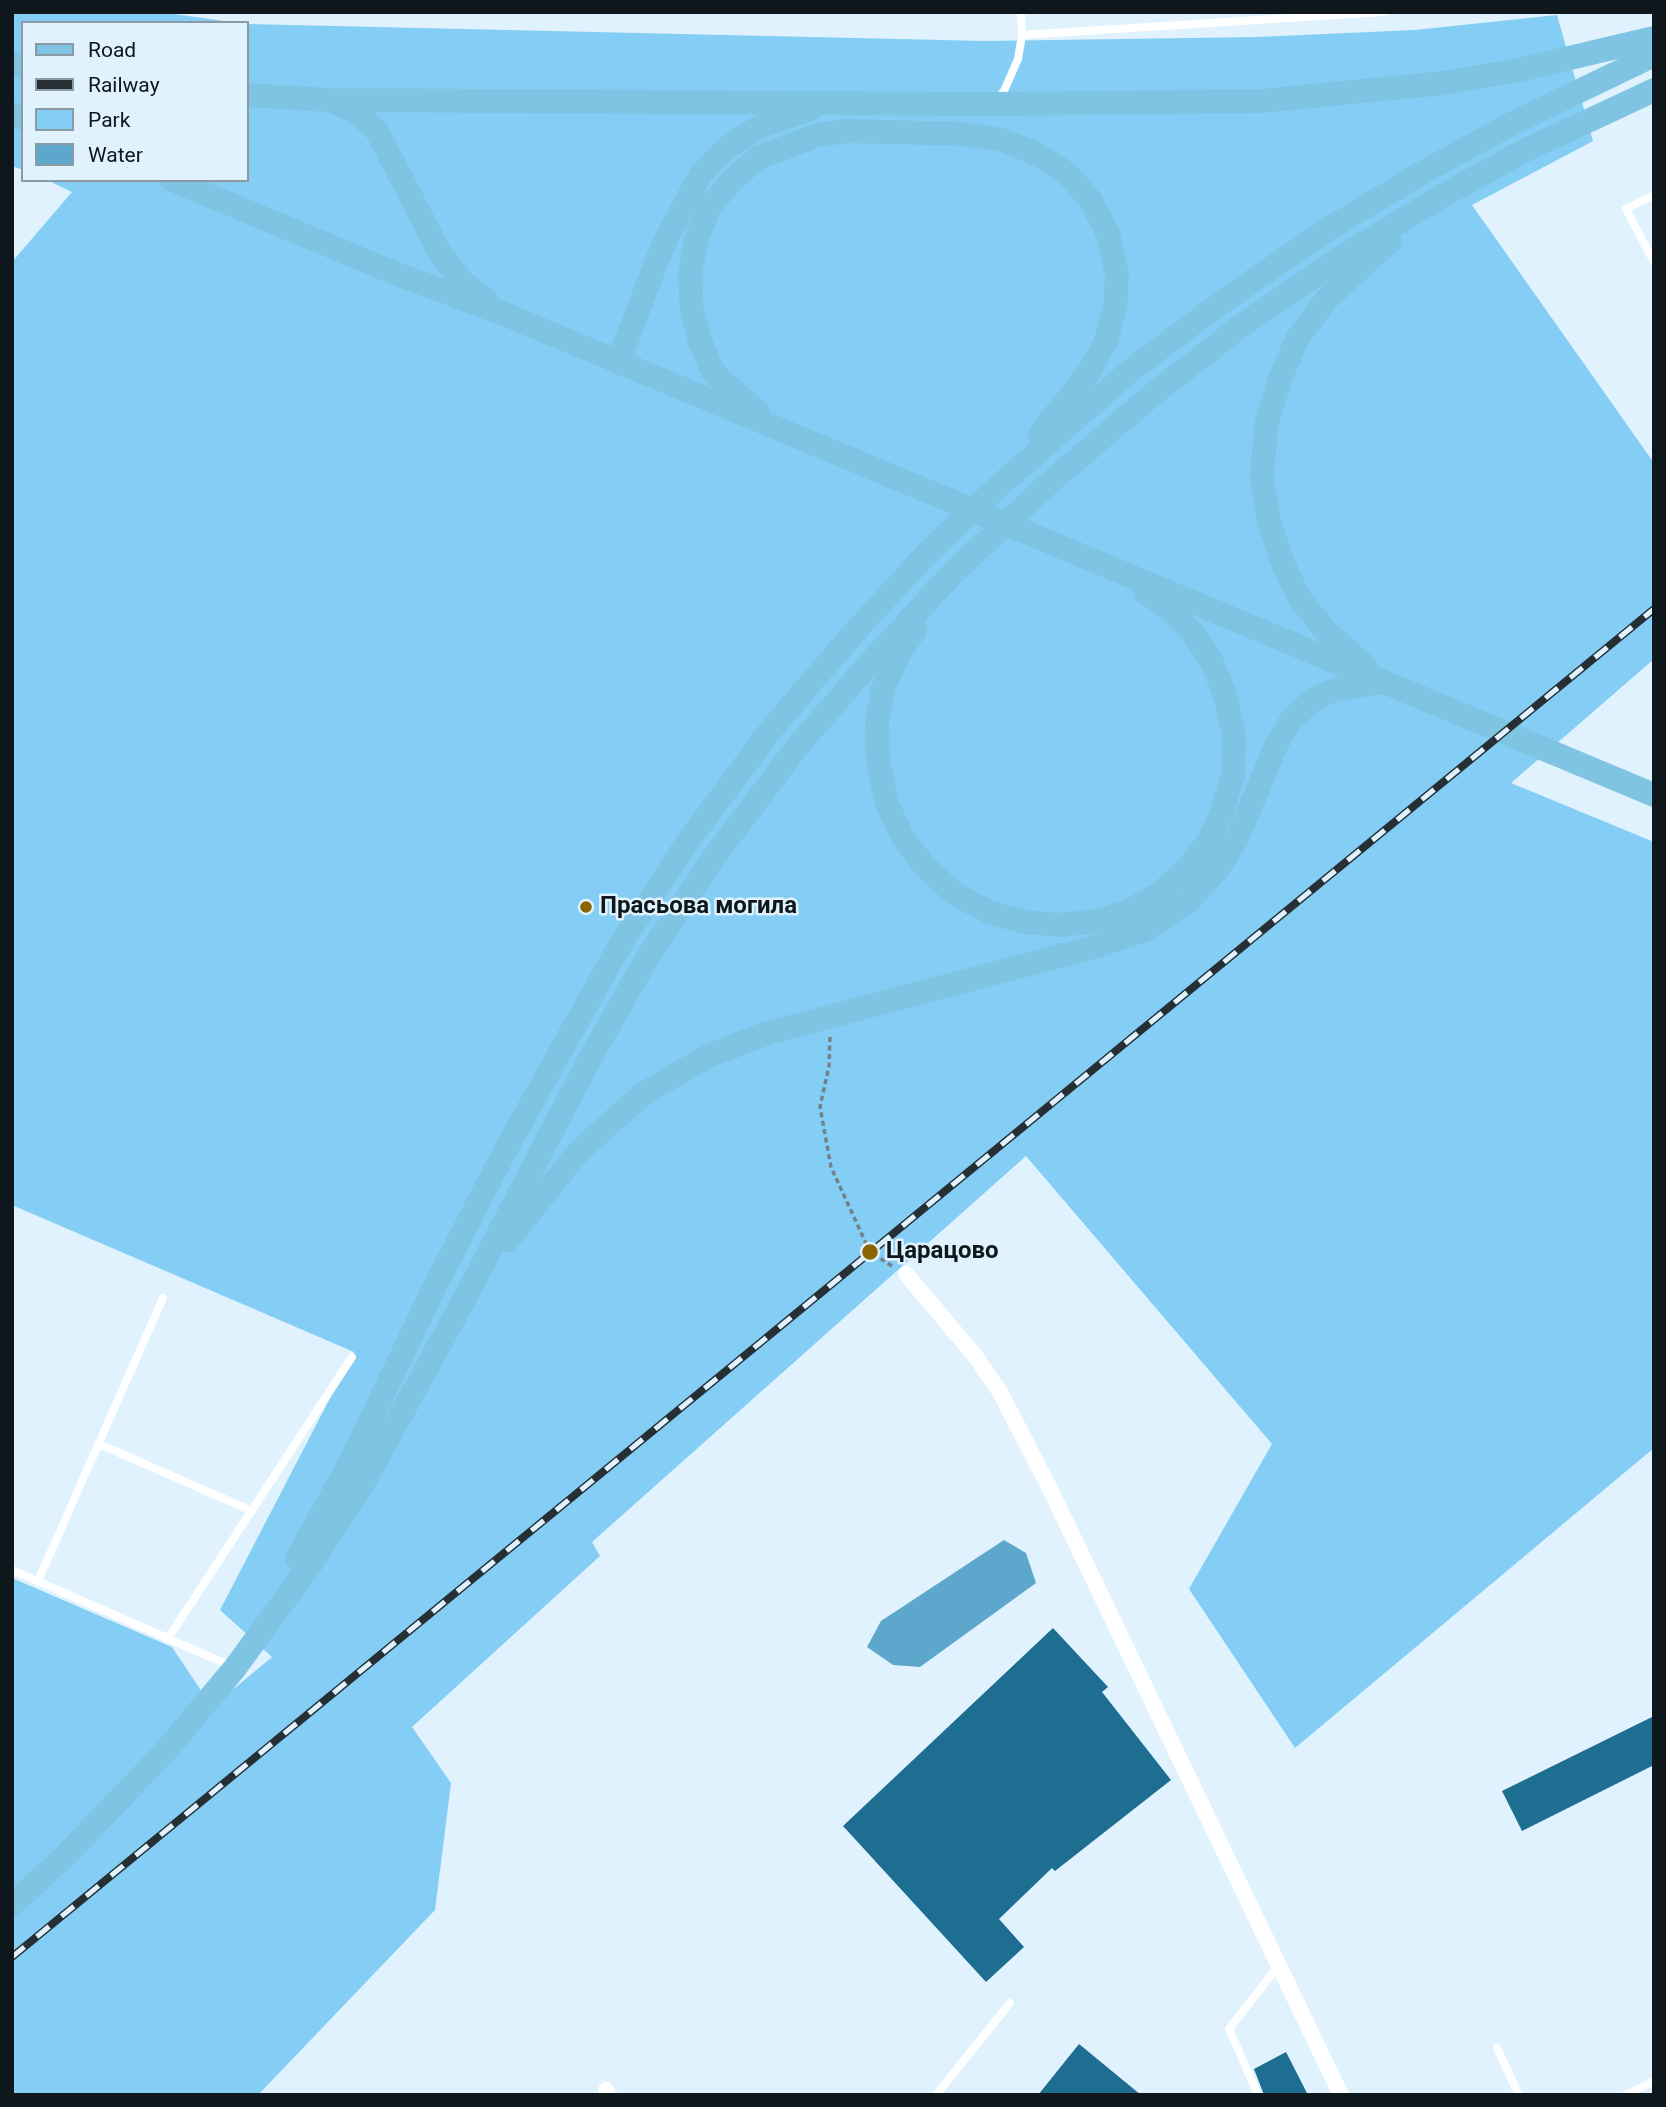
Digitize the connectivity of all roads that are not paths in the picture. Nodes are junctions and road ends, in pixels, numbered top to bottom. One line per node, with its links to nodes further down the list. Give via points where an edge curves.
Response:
1 (1021, 12): 3 (lane)
2 (1383, 12): 3 (lane)
3 (1022, 35): 10 (lane, via 1011,75)
4 (1654, 38): 10 (main road, via 1519,70 1353,94 1261,101)
5 (1654, 55): 18 (main road, via 1502,129 1331,228 1130,371)
6 (1654, 90): 12 (main road, via 1524,151)
7 (248, 95): 8 (main road)
8 (328, 100): 9 (main road); 15 (main road, via 357,111 377,131 441,255 464,283)
9 (846, 101): 10 (main road); 16 (main road, via 790,114 759,127 726,148 701,174 663,245)
10 (993, 104)
11 (177, 182): 15 (main road)
12 (1444, 195): 20 (main road, via 1241,326 1140,405); 21 (main road, via 1327,299 1297,339 1266,426 1262,478 1269,522 1299,598 1325,630)
13 (1654, 195): 14 (lane, via 1626,209)
14 (1654, 262)
15 (503, 314): 16 (main road)
16 (618, 363): 17 (main road)
17 (778, 429): 18 (main road, via 714,373 701,344 692,312 690,274 709,208 758,158 817,135 847,131 963,134 1002,141 1037,153 1068,174 1091,201 1108,234 1117,275 1115,309 1105,343 1089,372); 19 (main road)
18 (999, 486): 32 (main road, via 929,551 774,727 689,840 620,945 506,1149 350,1463)
19 (1079, 555): 20 (main road, via 1167,607 1194,633 1226,699 1234,737 1233,775 1209,841 1159,894 1127,912 1095,922 1024,922 989,912 955,894 925,867 902,836 886,801 877,722 883,688 900,652); 21 (main road)
20 (955, 571): 25 (main road, via 798,746 714,857 646,960 588,1062)
21 (1386, 682): 22 (main road); 25 (main road, via 1337,689 1314,699 1292,719 1277,743 1237,839 1217,870 1188,901 1145,930 768,1033 708,1056 643,1094 579,1151)
22 (1654, 794)
23 (906, 1274): 34 (street, via 1000,1392)
24 (163, 1298): 27 (lane)
25 (464, 1300): 32 (main road, via 365,1480)
26 (352, 1357): 28 (lane)
27 (99, 1444): 28 (lane); 30 (lane)
28 (252, 1511): 31 (lane)
29 (12, 1570): 30 (lane)
30 (38, 1581): 31 (lane)
31 (169, 1637): 32 (lane)
32 (235, 1668): 33 (main road, via 117,1804)
33 (12, 1905)
34 (1279, 1965): 39 (lane, via 1229,2029); 40 (street)
35 (1010, 2003): 38 (lane)
36 (1496, 2049): 41 (lane)
37 (1654, 2081): 42 (lane)
38 (936, 2095)
39 (1258, 2095)
40 (1341, 2095)
41 (1519, 2095)
42 (1626, 2095)

